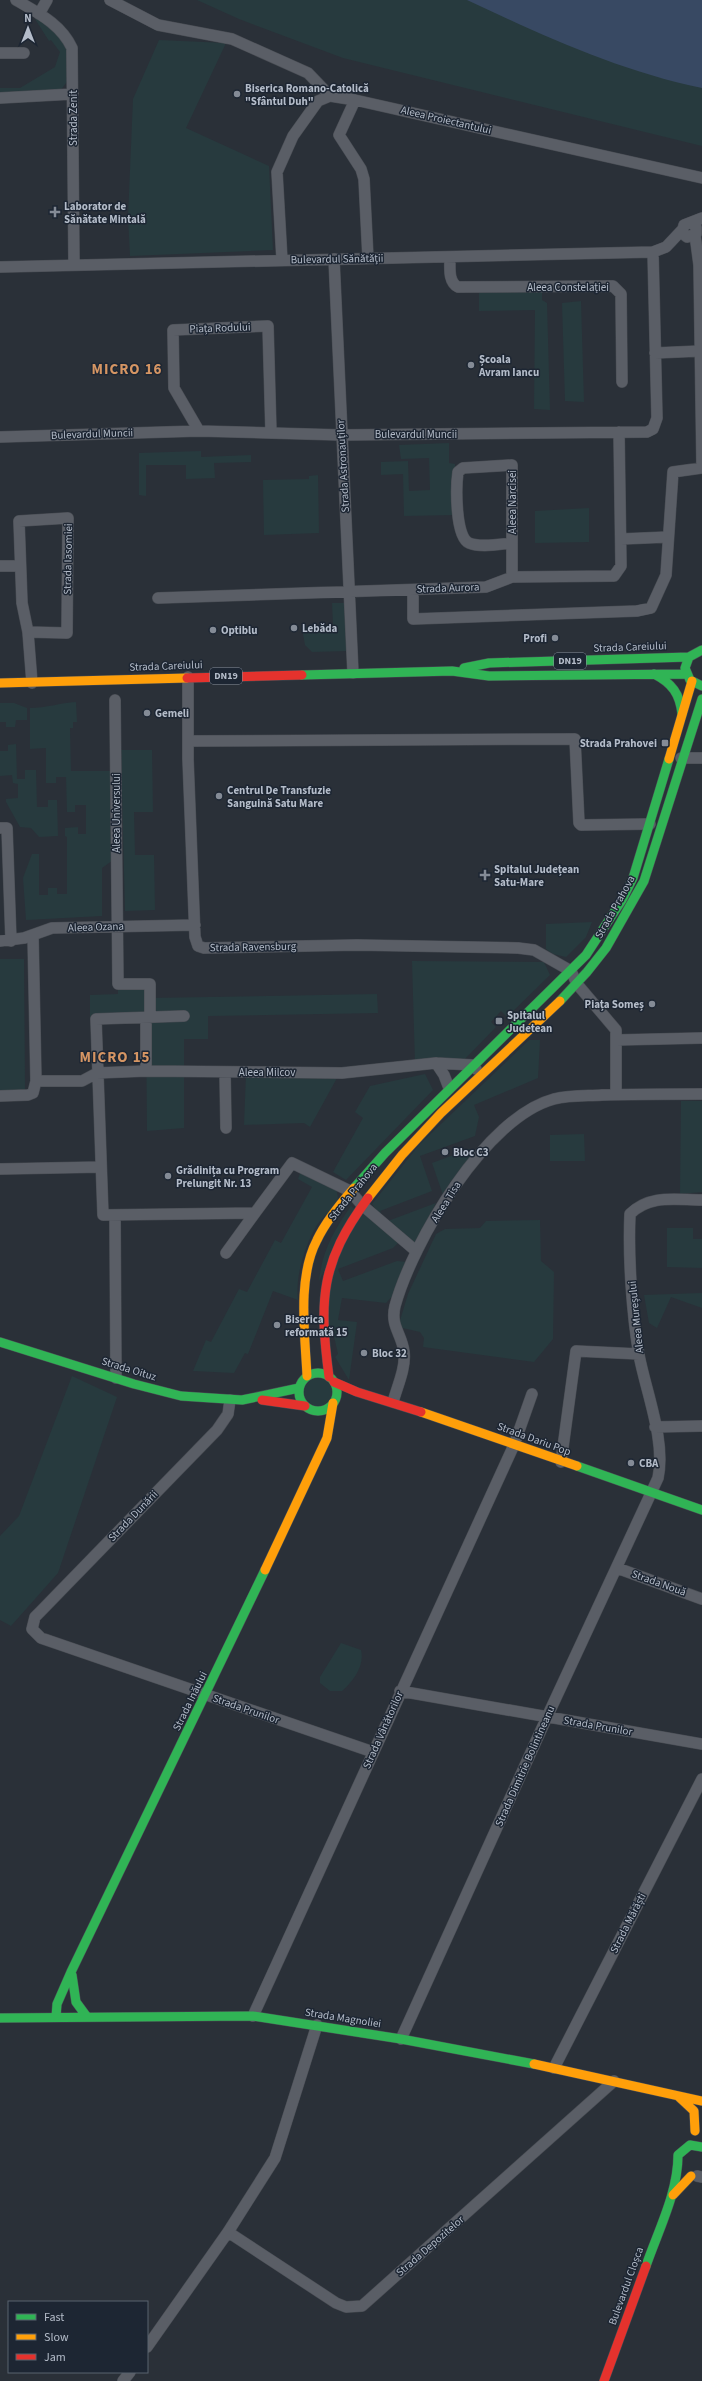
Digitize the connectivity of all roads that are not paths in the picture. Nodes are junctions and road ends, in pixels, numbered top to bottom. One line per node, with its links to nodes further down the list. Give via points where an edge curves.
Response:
1 (16, 0): 4 (street, Strada Zenit)
2 (47, 0): 4 (street)
3 (110, 0): 8 (street, via 158,25 232,38 308,73)
4 (39, 14): 7 (street, Strada Zenit, via 55,24 67,37 72,48)
5 (0, 53): 6 (street)
6 (24, 53)
7 (73, 94): 9 (street); 18 (street, Strada Zenit)
8 (330, 96): 10 (street, Aleea Proiectantului); 17 (street, via 318,101 293,136 277,172)
9 (0, 98)
10 (355, 100): 11 (street, Aleea Proiectantului); 15 (street, via 338,135 361,169 364,179)
11 (702, 178)
12 (693, 229): 13 (street, Bulevardul Sănătății); 21 (street, via 699,265)
13 (653, 252): 14 (street, Bulevardul Sănătății); 20 (street, Bulevardul Muncii)
14 (450, 257): 15 (street, Bulevardul Sănătății); 22 (street, Aleea Constelației, via 451,280 458,287 614,286 620,294)
15 (368, 258): 16 (street, Bulevardul Sănătății)
16 (334, 259): 17 (street, Bulevardul Sănătății); 26 (street, Strada Astronauților)
17 (282, 260): 18 (street, Bulevardul Sănătății)
18 (74, 264): 19 (street, Bulevardul Sănătății)
19 (0, 267)
20 (655, 353): 21 (street); 24 (street, Bulevardul Muncii, via 656,425 647,432)
21 (701, 356): 28 (street)
22 (622, 382)
23 (199, 431): 25 (street, Bulevardul Muncii); 25 (street, Piața Rodului, via 174,388 173,330 268,326); 27 (street, Bulevardul Muncii)
24 (619, 432): 26 (street, Bulevardul Muncii); 30 (street, Strada Aurora)
25 (271, 433): 26 (street, Bulevardul Muncii)
26 (341, 435): 36 (street, Strada Astronauților)
27 (0, 437)
28 (702, 468): 29 (street, via 674,472)
29 (668, 537): 30 (street); 35 (street, via 666,575 661,587 651,608 637,611 413,619)
30 (621, 539): 34 (street, Strada Aurora, via 621,566 614,576)
31 (512, 543): 31 (street, Aleea Narcisei, via 479,544 469,543 464,539 459,527 458,487 458,472 463,468 512,465); 34 (street, Aleea Narcisei)
32 (0, 566): 33 (street)
33 (20, 566): 38 (street, Strada Iasomiei, via 22,603); 38 (street, Strada Iasomiei, via 19,521 68,518 67,633)
34 (512, 577): 35 (street, Strada Aurora, via 486,587)
35 (413, 590): 36 (street, Strada Aurora)
36 (351, 592): 37 (street, Strada Aurora); 42 (street, Strada Astronauților)
37 (158, 598)
38 (28, 632): 47 (street, Strada Iasomiei)
39 (702, 650): 40 (street, DN19)
40 (689, 656): 41 (street, Strada Careiului / DN19, via 489,663); 45 (street, Strada Prahova, via 686,662)
41 (452, 671): 42 (street, Strada Careiului / DN19); 43 (street, Strada Careiului / DN19, via 489,676)
42 (353, 673): 44 (street, Strada Careiului / DN19)
43 (652, 674): 45 (street, Strada Careiului / DN19); 51 (street, via 666,680 677,691)
44 (188, 678): 47 (street, Strada Careiului / DN19); 52 (street, Strada Ravensburg)
45 (689, 678): 48 (street, DN19); 51 (street, Strada Prahova)
46 (0, 683): 47 (street, Strada Careiului / DN19)
47 (32, 683)
48 (702, 686)
49 (702, 699): 53 (street, Strada Prahova)
50 (115, 700): 58 (street, Aleea Universului)
51 (682, 714): 55 (street, Strada Prahova)
52 (188, 741): 55 (street, via 575,739 579,823); 57 (street, Strada Ravensburg)
53 (682, 758): 54 (street); 63 (street, Strada Prahova, via 644,881 600,956)
54 (702, 758)
55 (650, 824): 62 (street, Strada Prahova, via 633,878 622,900 593,946)
56 (0, 828): 61 (street, via 7,828)
57 (194, 925): 58 (street, Aleea Ozana); 62 (street, Strada Ravensburg, via 196,942 204,948 357,945 518,948 534,950)
58 (116, 926): 59 (street, Aleea Ozana, via 52,928); 65 (street, Aleea Universului, via 118,984 150,984)
59 (33, 935): 61 (street, Aleea Ozana); 74 (street)
60 (0, 941): 61 (street, Aleea Ozana)
61 (12, 941)
62 (571, 971): 63 (street); 69 (street, Strada Prahova)
63 (577, 984): 67 (street, via 616,1030); 73 (street, Strada Prahova)
64 (184, 1016): 65 (street)
65 (148, 1018): 70 (street); 72 (street, via 96,1019)
66 (702, 1038): 67 (street)
67 (616, 1040): 76 (street)
68 (436, 1063): 69 (street, Aleea Milcov); 71 (street, Aleea Milcov, via 342,1073); 75 (street)
69 (472, 1065): 73 (street); 75 (street, Strada Prahova)
70 (146, 1071): 71 (street, Aleea Milcov); 72 (street, Aleea Milcov)
71 (225, 1072): 79 (street)
72 (97, 1073): 74 (street, via 82,1081); 80 (street)
73 (481, 1073): 84 (street, Strada Prahova, via 392,1168)
74 (36, 1081): 78 (street, via 33,1093)
75 (449, 1088): 82 (street, Strada Prahova)
76 (616, 1094): 77 (street, Aleea Tisa); 87 (street, Aleea Tisa, via 553,1099 531,1108 509,1123 455,1184)
77 (702, 1094)
78 (0, 1096)
79 (226, 1128)
80 (101, 1168): 81 (street); 86 (street, via 102,1215)
81 (0, 1170)
82 (350, 1191): 84 (street); 85 (street, via 292,1163); 91 (street, Strada Prahova, via 316,1241 306,1276 304,1310)
83 (702, 1200): 90 (street, Aleea Mureșului, via 657,1200 640,1204 630,1214 631,1266)
84 (362, 1205): 87 (street); 93 (street, Strada Prahova, via 335,1250 327,1276 322,1309)
85 (256, 1213): 86 (street); 88 (street)
86 (115, 1215): 92 (street)
87 (416, 1251): 100 (street, Aleea Tisa, via 393,1317 394,1326 402,1341 404,1359)
88 (226, 1253)
89 (0, 1342): 92 (street, Strada Oituz)
90 (639, 1354): 104 (street, Aleea Mureșului); 107 (street, via 576,1351)
91 (307, 1376): 93 (street, via 322,1374); 94 (street)
92 (116, 1378): 99 (street, Strada Oituz, via 181,1396)
93 (332, 1380): 95 (street, Strada Dariu Pop); 98 (street)
94 (299, 1388): 97 (street, Strada Oituz); 101 (street, via 301,1401)
95 (357, 1392): 98 (street, Strada Dariu Pop); 100 (street, Strada Dariu Pop)
96 (532, 1394): 106 (street, Strada Vânătorilor)
97 (255, 1399): 99 (street, Strada Oituz); 101 (street, Strada Oituz)
98 (335, 1399): 102 (street, via 329,1408); 105 (street, Strada Inăului)
99 (230, 1400): 112 (street, Strada Dunării, via 228,1414 218,1430 40,1612)
100 (393, 1402): 106 (street, Strada Dariu Pop)
101 (305, 1406): 102 (street)
102 (316, 1411): 105 (street)
103 (702, 1426): 104 (street)
104 (655, 1427): 108 (street, Aleea Mureșului, via 660,1467)
105 (327, 1438): 114 (street, Strada Inăului)
106 (514, 1445): 107 (street, Strada Dariu Pop); 113 (street, Strada Vânătorilor)
107 (561, 1462): 108 (street, Strada Dariu Pop)
108 (651, 1493): 109 (street, Strada Dariu Pop); 110 (street, Strada Dimitrie Bolintineanu)
109 (702, 1510)
110 (617, 1568): 111 (street, Strada Nouă); 115 (street, Strada Dimitrie Bolintineanu)
111 (702, 1599)
112 (32, 1629): 114 (street, Strada Prunilor, via 41,1638)
113 (400, 1691): 115 (street, Strada Prunilor); 117 (street, Strada Vânătorilor)
114 (206, 1695): 117 (street, Strada Prunilor); 119 (street, Strada Inăului)
115 (547, 1717): 116 (street, Strada Prunilor); 125 (street, Strada Dimitrie Bolintineanu)
116 (702, 1744)
117 (373, 1752): 120 (street, Strada Vânătorilor)
118 (702, 1779): 126 (street, Strada Mărăști)
119 (72, 1972): 121 (street, Strada Inăului, via 57,2004); 122 (street, Strada Inăului, via 73,1994)
120 (253, 2016): 122 (street, Strada Magnoliei); 124 (street, Strada Magnoliei)
121 (56, 2017): 122 (street, Strada Magnoliei); 123 (street, Strada Magnoliei)
122 (87, 2017)
123 (0, 2018)
124 (317, 2025): 125 (street, Strada Magnoliei); 137 (street, via 275,2158)
125 (401, 2040): 126 (street, Strada Magnoliei)
126 (554, 2068): 127 (street, Strada Magnoliei)
127 (614, 2081): 128 (street, Strada Magnoliei); 137 (street, Strada Depozitelor, via 362,2306 346,2307 336,2303)
128 (677, 2096): 129 (street, Strada Magnoliei); 131 (street, Strada Magnoliei, via 694,2109 697,2122)
129 (702, 2101)
130 (702, 2117): 131 (street, Bulevardul Cloșca)
131 (695, 2131): 132 (street, Bulevardul Cloșca)
132 (690, 2145): 133 (street); 134 (street, Bulevardul Cloșca, via 678,2155)
133 (702, 2147)
134 (678, 2166): 135 (street, Bulevardul Cloșca, via 684,2173); 136 (street, Bulevardul Cloșca)
135 (698, 2175): 136 (street, Bulevardul Cloșca, via 680,2185)
136 (670, 2199): 141 (street, Bulevardul Cloșca)
137 (228, 2232): 138 (street)
138 (148, 2346)
139 (129, 2373): 140 (street)
140 (123, 2381)
141 (604, 2381)

